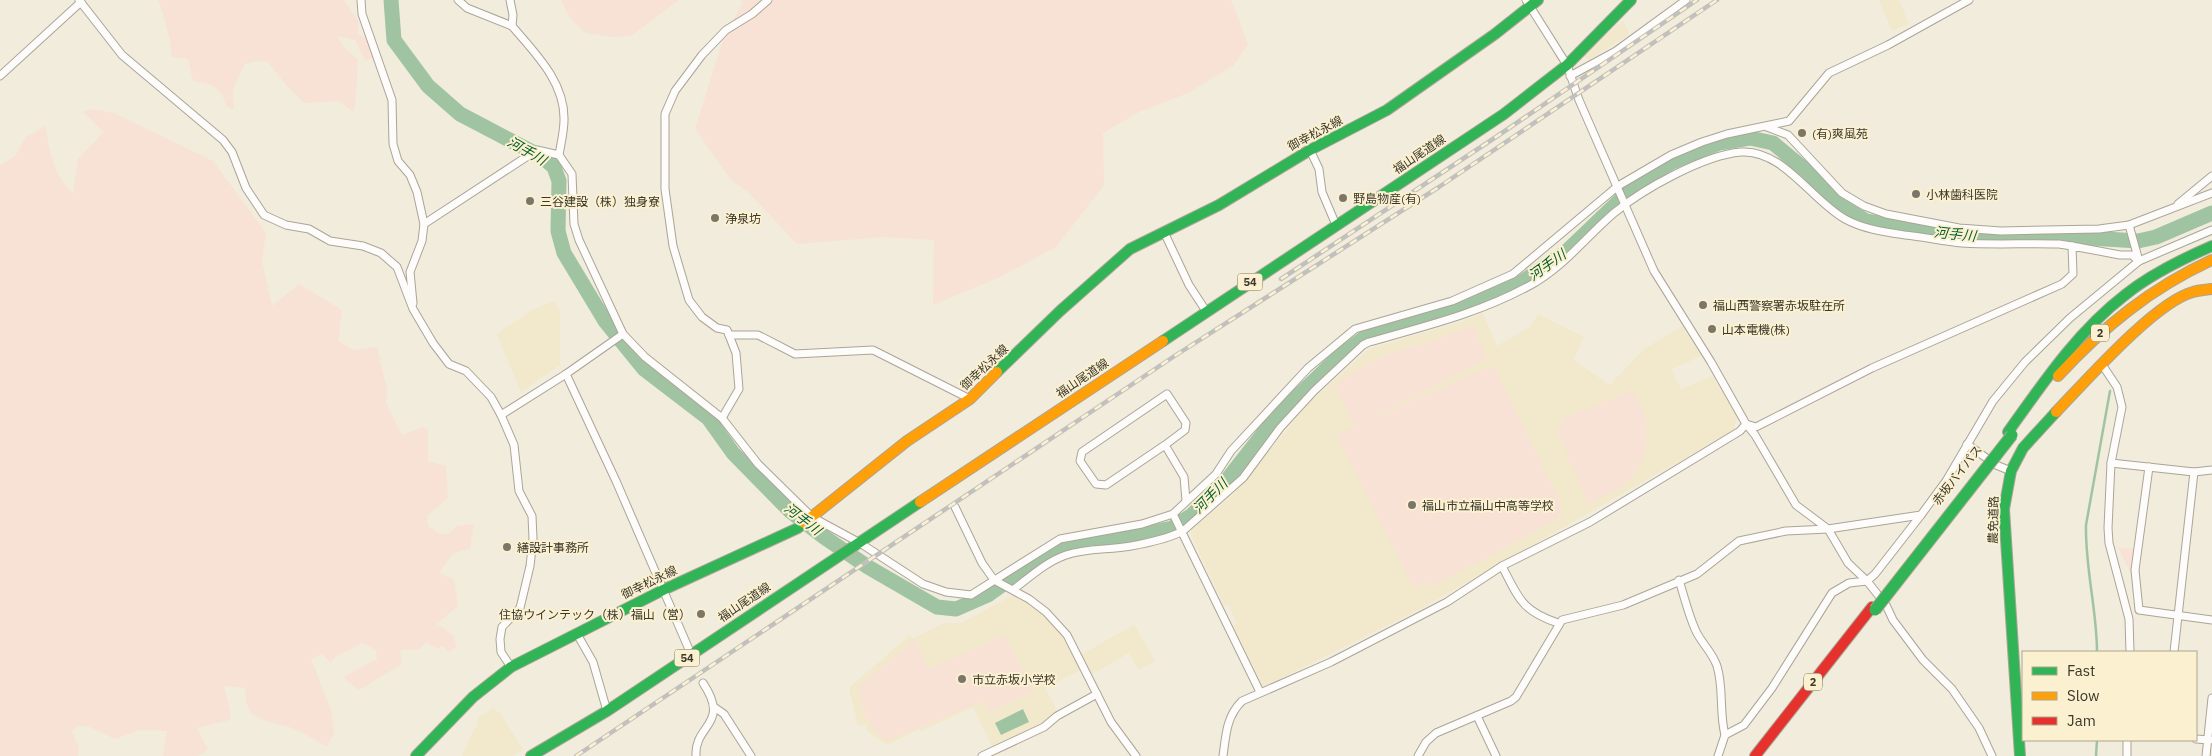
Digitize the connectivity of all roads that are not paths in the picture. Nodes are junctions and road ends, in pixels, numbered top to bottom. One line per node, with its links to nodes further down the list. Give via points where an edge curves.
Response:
1 (361, 0): 21 (street, via 362,14 392,100 393,144 398,161 410,175)
2 (458, 0): 10 (street, via 467,8)
3 (510, 0): 10 (street, via 514,15)
4 (768, 0): 34 (street, via 726,30 702,55 675,90 665,114 666,189 673,246 689,300 702,317 717,328 727,330)
5 (1631, 0): 11 (main road, 福山尾道線 / 54)
6 (1686, 0): 11 (street, via 1616,51)
7 (1969, 0): 13 (street, via 1829,73 1789,121)
8 (80, 1): 12 (street); 31 (street, via 122,55 223,140 232,152 246,188 264,214 286,225 308,229 330,241 363,246 381,254 397,267)
9 (1532, 2): 11 (street, via 1543,29); 14 (main road, 御幸松永線, via 1387,110)
10 (512, 26): 15 (street, via 554,80 563,105)
11 (1568, 70): 17 (street); 22 (main road, 福山尾道線 / 54)
12 (0, 76)
13 (1767, 127): 17 (street, via 1702,142 1671,155); 23 (street, via 1788,135 1842,193 1886,214 1959,228 2001,231)
14 (1310, 150): 22 (street); 25 (main road, 御幸松永線, via 1219,205)
15 (559, 155): 21 (street, via 537,150); 33 (street, via 572,174 574,224 579,240)
16 (2212, 176): 20 (street)
17 (1619, 187): 19 (street); 50 (street, via 1513,274 1452,301 1355,329 1308,368 1231,451 1216,474)
18 (2212, 193): 20 (street)
19 (1626, 202): 26 (street, via 1690,168 1740,152 1754,152 1769,157 1845,219 1868,228 1963,243); 40 (street, via 1654,271); 56 (street, via 1570,257 1535,282 1482,308 1363,345 1297,410 1243,478)
20 (2170, 211): 23 (street)
21 (424, 224): 31 (street, via 422,241 410,272)
22 (1336, 225): 32 (main road, 福山尾道線 / 54)
23 (2130, 226): 29 (street)
24 (2212, 230): 29 (street)
25 (1164, 232): 32 (street, via 1189,285); 37 (main road, 御幸松永線, via 1130,249 1112,263)
26 (2072, 246): 29 (street, via 2132,255); 40 (street, via 2073,274 2062,284 1872,368 1756,427)
27 (2212, 246): 41 (main road, 赤坂バイパス / 2, via 2183,259 2125,295 2065,355)
28 (2212, 260): 41 (main road, 赤坂バイパス / 2, via 2152,291 2123,312 2080,352)
29 (2139, 261): 42 (street, via 2070,318 2025,362 1993,401)
30 (2212, 289): 35 (main road, 農免道路, via 2192,292 2169,304)
31 (413, 309): 38 (street, via 449,364 466,371 491,397)
32 (1206, 311): 57 (main road, 福山尾道線 / 54)
33 (622, 335): 36 (street); 39 (street, via 645,358)
34 (728, 335): 37 (street, via 758,335 796,354 873,350); 39 (street, via 736,353 740,390)
35 (2103, 366): 44 (street, via 2117,387 2122,407); 48 (main road, 農免道路, via 2046,421 2023,448)
36 (566, 374): 38 (street); 63 (street)
37 (970, 399): 54 (main road, 御幸松永線, via 907,441)
38 (501, 415): 73 (street, via 514,445 519,491 532,516 534,539 520,608 502,627 501,652)
39 (722, 418): 54 (street)
40 (1746, 424): 55 (street, via 1796,505); 58 (street, via 1740,431 1590,522)
41 (2010, 433): 65 (main road, 赤坂バイパス / 2)
42 (1967, 444): 45 (street); 53 (street)
43 (1165, 445): 43 (street, via 1106,485 1096,484 1080,460 1082,452 1168,394 1186,423 1185,430); 50 (street, via 1184,476)
44 (2111, 463): 46 (street); 70 (street, via 2109,543 2130,619)
45 (1996, 465): 48 (street); 64 (street)
46 (2149, 467): 49 (street); 66 (street, via 2135,570 2139,610)
47 (2212, 470): 49 (street)
48 (2011, 471): 98 (main road, 農免道路, via 2004,508)
49 (2194, 472): 66 (street)
50 (1186, 501): 52 (street)
51 (955, 507): 60 (street)
52 (1174, 515): 56 (street); 60 (street, via 1060,539)
53 (1921, 515): 55 (street); 61 (street)
54 (807, 521): 57 (street); 63 (main road, 御幸松永線)
55 (1828, 529): 59 (street, via 1786,531 1739,541 1697,574); 61 (street, via 1848,563)
56 (1182, 530): 62 (street, via 1171,537 1130,546 1078,551 1050,563); 75 (street)
57 (857, 545): 60 (street, via 923,584 946,592 971,594); 72 (main road, 福山尾道線 / 54)
58 (1502, 566): 68 (street, via 1526,607 1538,616); 75 (street, via 1447,602 1331,662)
59 (1679, 580): 68 (street, via 1623,605 1577,615); 81 (street, via 1695,630 1717,666)
60 (995, 581): 62 (street)
61 (1867, 581): 64 (street); 81 (street, via 1849,583 1832,593 1772,688 1744,724)
62 (1012, 588): 76 (street, via 1046,612 1067,635)
63 (663, 590): 69 (main road, 御幸松永線); 72 (street)
64 (1886, 605): 97 (street, via 1893,620 1923,660 1952,689 1979,728)
65 (1873, 609): 95 (main road, 赤坂バイパス / 2); 96 (main road, 赤坂バイパス / 2)
66 (2178, 616): 67 (street); 71 (street)
67 (2212, 620)
68 (1558, 623): 80 (street, via 1516,697)
69 (577, 634): 73 (main road, 御幸松永線); 79 (street, via 593,662)
70 (2130, 651)
71 (2174, 651)
72 (691, 654): 79 (main road, 福山尾道線 / 54)
73 (511, 667): 85 (main road, 御幸松永線, via 470,699)
74 (703, 683): 78 (street, via 710,692)
75 (1260, 692): 91 (street, via 1233,710 1228,721)
76 (1097, 694): 89 (street, via 1044,727); 90 (street, via 1111,722)
77 (2212, 698): 83 (street)
78 (714, 707): 87 (street, via 711,723 698,740); 88 (street, via 724,714)
79 (607, 711): 86 (main road, 福山尾道線 / 54)
80 (1477, 716): 92 (street, via 1436,733); 93 (street)
81 (1725, 735): 94 (street)
82 (2197, 738): 83 (street)
83 (2210, 740): 100 (street)
84 (2127, 741): 99 (street)
85 (416, 756)
86 (531, 756)
87 (696, 756)
88 (751, 756)
89 (982, 756)
90 (1136, 756)
91 (1224, 756)
92 (1418, 756)
93 (1496, 756)
94 (1718, 756)
95 (1755, 756)
96 (1761, 756)
97 (1992, 756)
98 (2020, 756)
99 (2127, 756)
100 (2206, 756)

